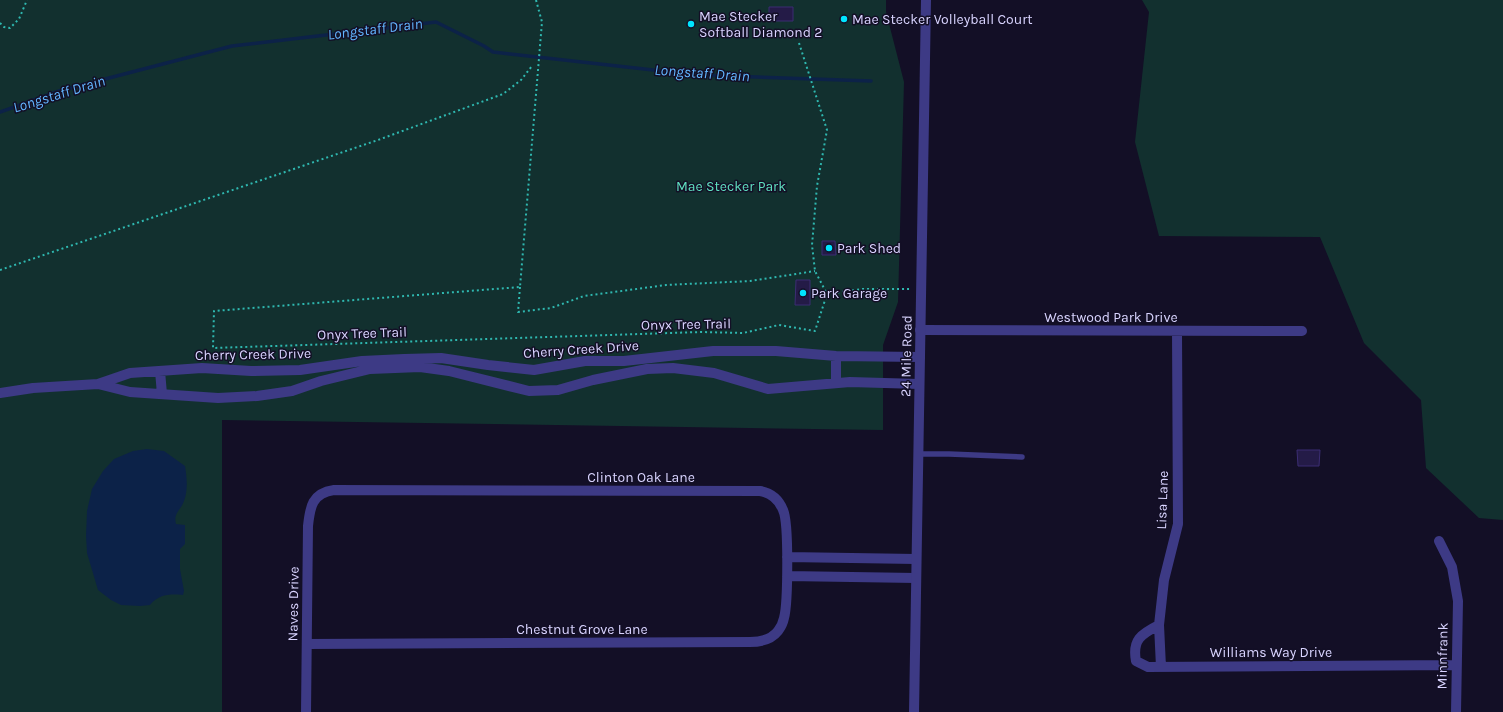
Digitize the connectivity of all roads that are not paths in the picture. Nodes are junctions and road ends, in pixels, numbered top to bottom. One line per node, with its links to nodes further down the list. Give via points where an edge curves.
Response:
1 (926, 0): 2 (street, 24 Mile Road)
2 (920, 330): 4 (street, Westwood Park Drive); 6 (street, 24 Mile Road)
3 (1302, 331): 4 (street, Westwood Park Drive)
4 (1177, 332): 24 (street, Lisa Lane, via 1178,524 1164,580)
5 (836, 356): 6 (street, Cherry Creek Drive); 7 (street, Cherry Creek Drive, via 776,351 713,351); 11 (street)
6 (920, 357): 13 (street, 24 Mile Road)
7 (652, 358): 8 (street, Cherry Creek Drive, via 585,361 534,370 441,358); 9 (street, Cherry Creek Drive)
8 (370, 365): 9 (street, Cherry Creek Drive, via 450,371 529,391 558,390 593,380); 10 (street, Cherry Creek Drive, via 300,370 202,368); 15 (street, Cherry Creek Drive, via 292,391 257,396 218,398)
9 (652, 369): 11 (street, Cherry Creek Drive, via 673,368 714,373 768,389)
10 (160, 371): 12 (street, Cherry Creek Drive, via 130,373); 15 (street)
11 (836, 382): 13 (street, Cherry Creek Drive)
12 (98, 384): 14 (street, Cherry Creek Drive); 15 (street, Cherry Creek Drive, via 130,392)
13 (919, 384): 16 (street, 24 Mile Road)
14 (0, 393)
15 (162, 394)
16 (918, 454): 17 (lane); 21 (street, 24 Mile Road)
17 (1022, 457)
18 (316, 498): 20 (street, Clinton Oak Lane, via 324,492 334,490 765,492 778,501 785,515); 25 (street, Naves Drive, via 309,513 308,526)
19 (1439, 542): 26 (street, Minnfrank, via 1452,567 1458,601)
20 (786, 558): 21 (street); 22 (street, Chestnut Grove Lane)
21 (916, 559): 23 (street, 24 Mile Road)
22 (787, 576): 23 (street); 25 (street, Chestnut Grove Lane, via 786,608 781,627 772,637 758,642)
23 (916, 578): 29 (street, 24 Mile Road)
24 (1159, 625): 27 (street, Lisa Lane); 27 (street, Williams Way Drive, via 1142,634 1134,650 1136,661 1148,667)
25 (307, 644): 28 (street, Naves Drive)
26 (1456, 665): 27 (street, Williams Way Drive); 30 (street, Minnfrank)
27 (1161, 667)
28 (306, 712)
29 (914, 712)
30 (1456, 712)

